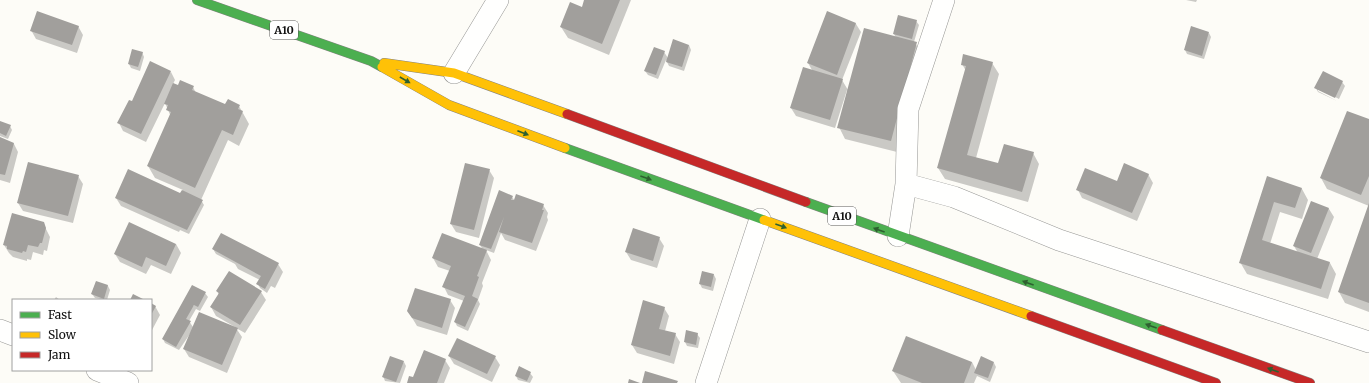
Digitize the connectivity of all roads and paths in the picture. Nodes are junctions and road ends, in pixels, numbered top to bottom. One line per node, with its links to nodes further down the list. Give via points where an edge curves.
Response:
1 (197, 0): 4 (highway, A10)
2 (498, 0): 5 (street)
3 (944, 0): 6 (street, via 908,109)
4 (371, 61): 5 (highway, A10); 7 (highway, A10, one-way to 7, via 449,105)
5 (454, 73): 8 (highway, A10, one-way to 5)
6 (906, 184): 8 (street); 11 (street, via 954,197 1059,240)
7 (760, 219): 14 (street); 15 (highway, A10, one-way to 15)
8 (898, 236): 16 (highway, A10, one-way to 8)
9 (0, 330): 10 (street)
10 (12, 335)
11 (1369, 342)
12 (99, 371): 13 (street)
13 (128, 383)
14 (706, 383)
15 (1216, 383)
16 (1310, 383)

